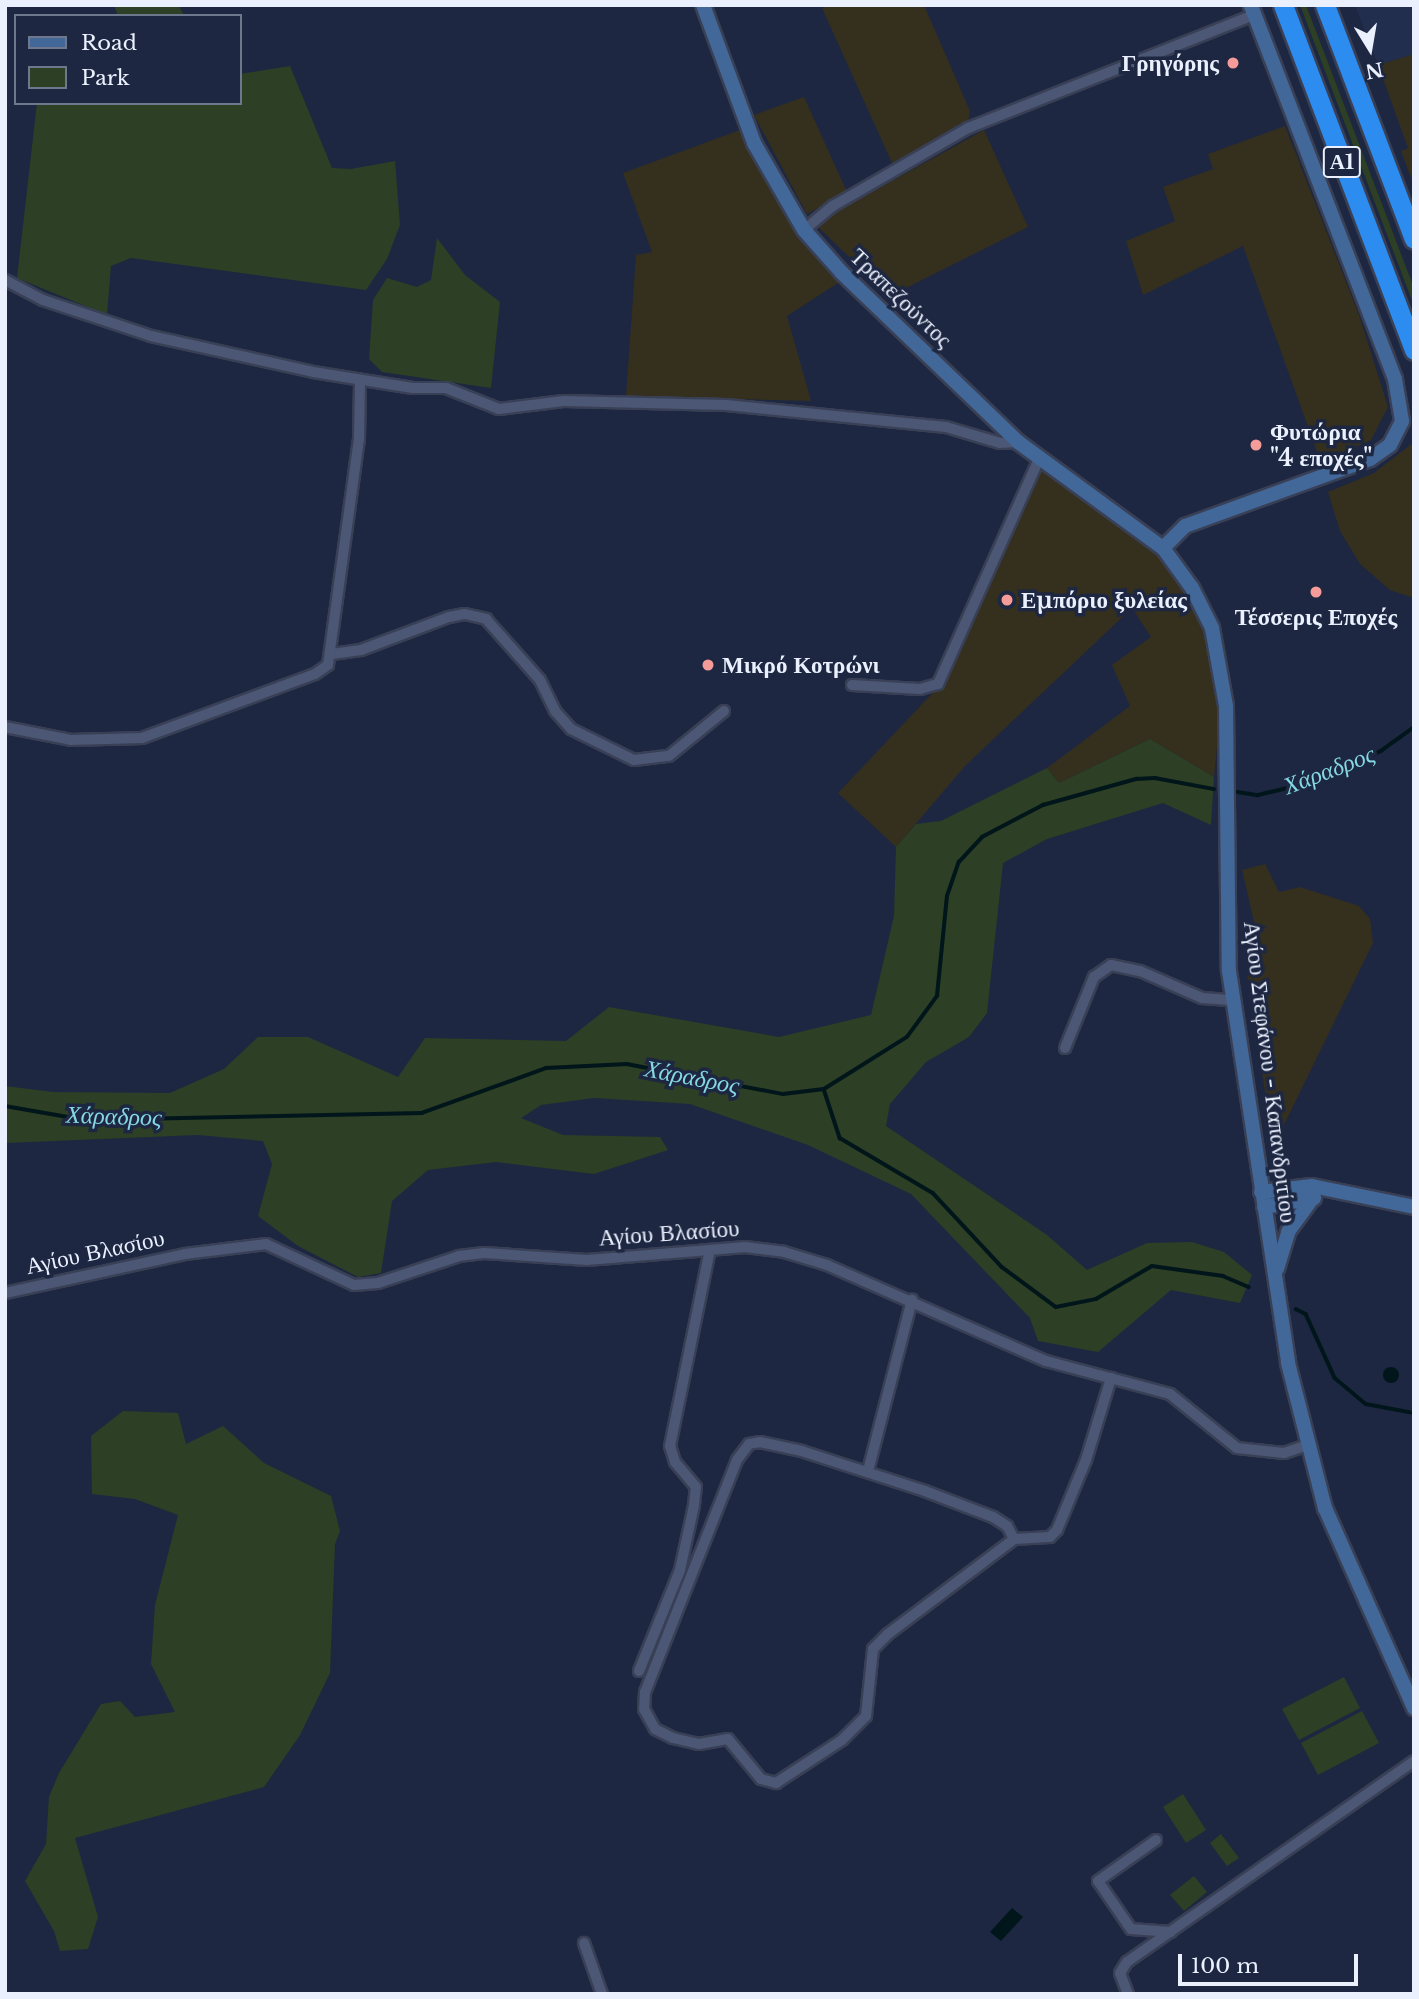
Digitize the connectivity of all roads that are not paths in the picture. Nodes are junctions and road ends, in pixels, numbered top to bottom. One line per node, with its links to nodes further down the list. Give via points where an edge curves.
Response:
1 (703, 5): 5 (main road, Τραπεζούντος, via 754,144)
2 (1283, 5): 8 (highway, Α1)
3 (1325, 5): 6 (highway, Α1)
4 (1253, 10): 5 (street, via 968,128 833,206); 12 (main road, via 1395,379 1402,421 1390,445 1370,459 1185,526)
5 (804, 230): 10 (main road, Τραπεζούντος, via 842,273)
6 (1414, 239)
7 (5, 280): 9 (street, via 43,300 151,336)
8 (1414, 350)
9 (360, 381): 10 (street, via 446,388 499,409 564,401 767,408 817,417 946,426 1000,443); 13 (street, via 359,440)
10 (1018, 442): 11 (main road, Τραπεζούντος)
11 (1040, 457): 12 (main road, Τραπεζούντος); 14 (street, via 938,684 920,689)
12 (1163, 548): 17 (main road, Αγίου Στεφάνου - Καπανδριτίου, via 1205,615 1223,674 1227,931)
13 (332, 654): 15 (street, via 361,650 449,617 465,614 486,619 534,671 555,711 571,729 634,760 669,756); 16 (street, via 328,665 315,674 142,738 71,740)
14 (852, 685)
15 (724, 711)
16 (5, 727)
17 (1233, 1000): 18 (street, via 1202,998 1140,971 1111,965 1094,977); 20 (main road, Αγίου Στεφάνου - Καπανδριτίου)
18 (1065, 1048)
19 (1339, 1191): 20 (main road, via 1312,1186); 21 (main road); 22 (main road)
20 (1263, 1199): 21 (main road); 24 (main road, Αγίου Στεφάνου - Καπανδριτίου)
21 (1312, 1199): 24 (main road, via 1288,1232)
22 (1414, 1207)
23 (710, 1250): 25 (street, Αγίου Βλασίου, via 587,1260 484,1253 459,1256 379,1283 354,1285 266,1244 185,1254); 26 (street, Αγίου Βλασίου, via 745,1247 784,1252); 31 (street, via 670,1446 675,1462 696,1487 694,1506 680,1570)
24 (1275, 1280): 28 (main road, Αγίου Στεφάνου - Καπανδριτίου)
25 (5, 1293)
26 (912, 1300): 27 (street, Αγίου Βλασίου, via 1046,1361); 29 (street)
27 (1111, 1377): 28 (street, Αγίου Βλασίου, via 1179,1399 1237,1448 1284,1453); 30 (street, via 1086,1460 1057,1530 1050,1537)
28 (1307, 1445): 32 (main road, Αγίου Στεφάνου - Καπανδριτίου, via 1338,1541)
29 (868, 1471): 30 (street, via 993,1517 1007,1526); 30 (street, via 760,1442 743,1450 645,1692 644,1709 655,1729 699,1744 728,1739 761,1779 784,1781 842,1740 866,1716 873,1649)
30 (1014, 1539)
31 (639, 1671)
32 (1414, 1708)
33 (1414, 1761): 35 (street)
34 (1156, 1840): 35 (street, via 1098,1881 1132,1929)
35 (1171, 1933): 38 (street, via 1122,1967)
36 (584, 1943): 37 (street)
37 (602, 1994)
38 (1128, 1994)

